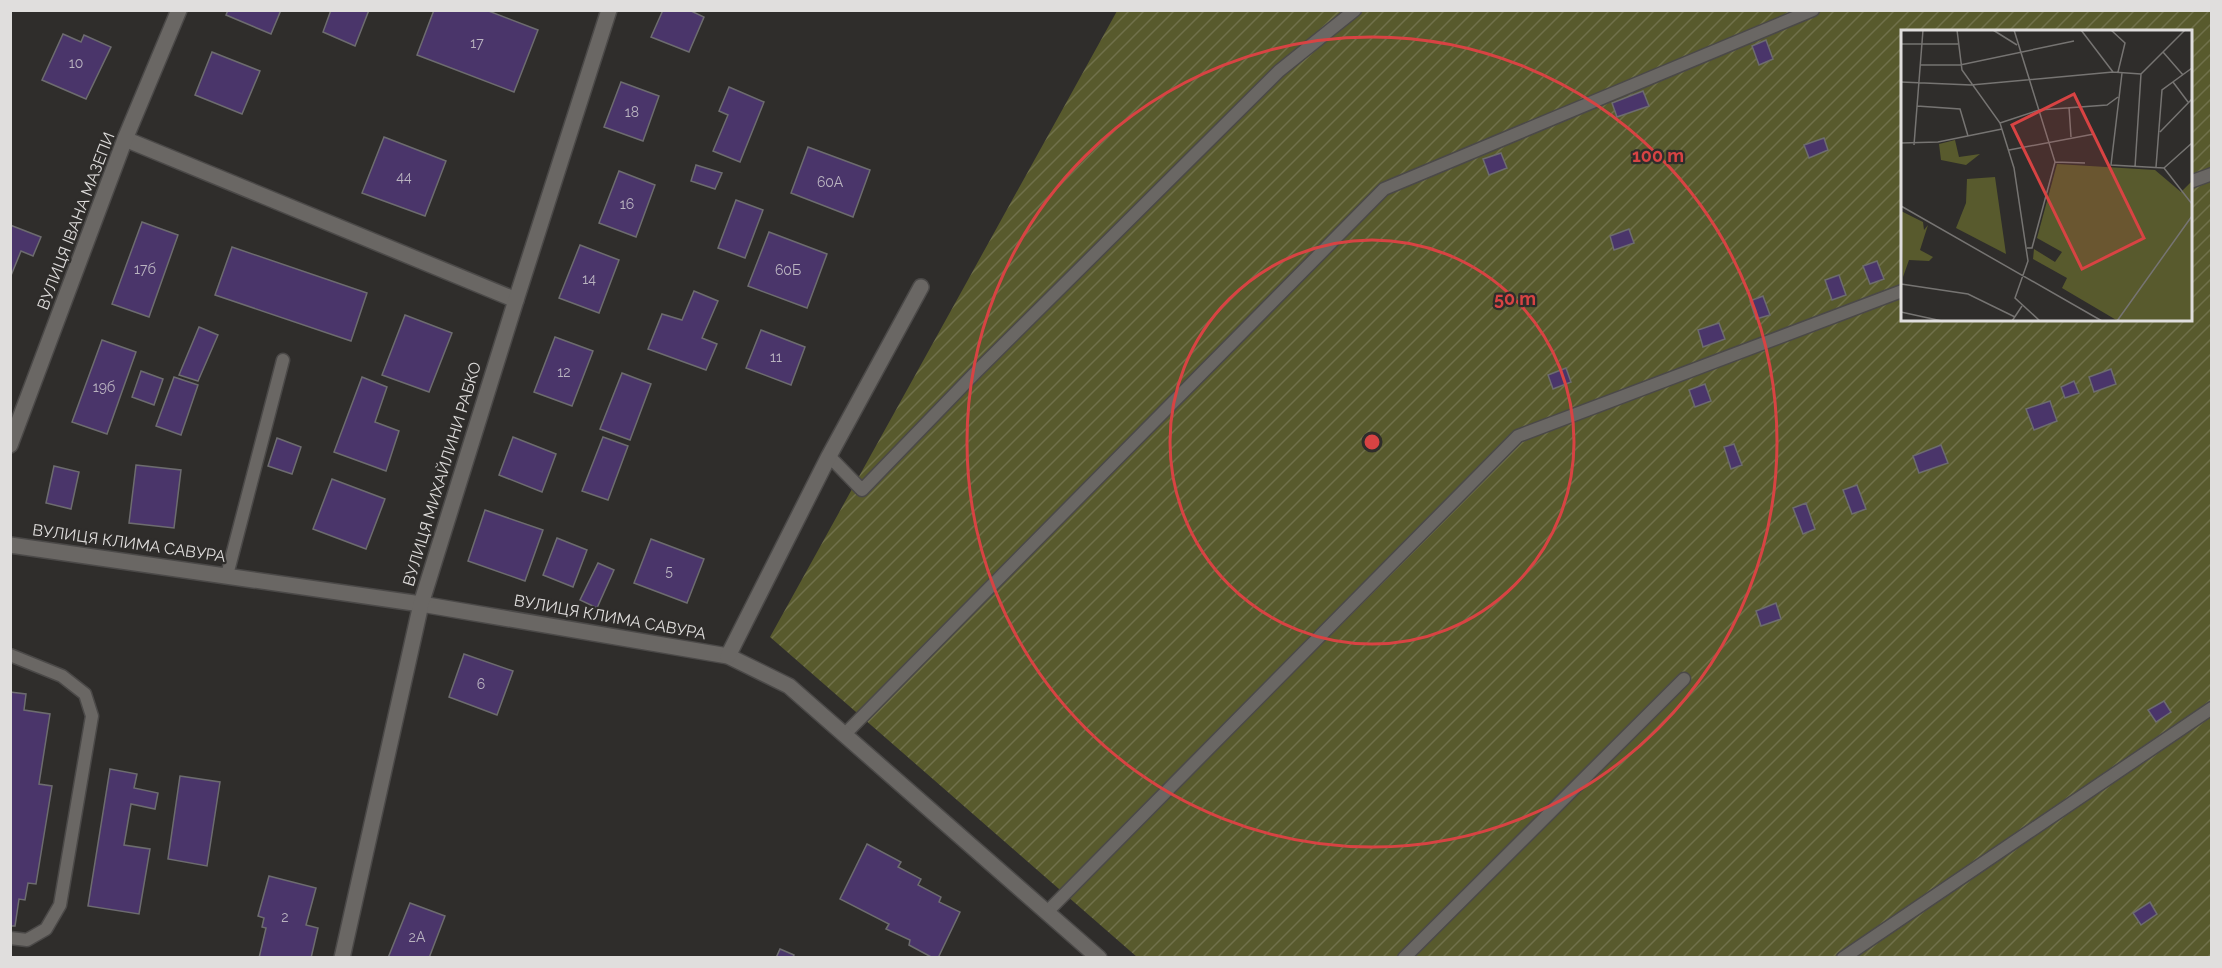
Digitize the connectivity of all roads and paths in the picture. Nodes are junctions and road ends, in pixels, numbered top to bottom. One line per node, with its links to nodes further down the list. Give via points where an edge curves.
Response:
1 (179, 10): 5 (street, ВУЛИЦЯ ІВАНА МАЗЕПИ)
2 (609, 10): 10 (street, ВУЛИЦЯ МИХАЙЛИНИ РАБКО)
3 (1355, 10): 13 (lane, via 1279,71 976,371 862,490)
4 (1813, 10): 21 (lane, via 1384,189)
5 (125, 139): 10 (street); 12 (street, ВУЛИЦЯ ІВАНА МАЗЕПИ)
6 (2211, 174): 7 (lane)
7 (2192, 181)
8 (921, 287): 13 (street)
9 (1901, 291): 22 (lane, via 1518,436)
10 (516, 300): 16 (street, ВУЛИЦЯ МИХАЙЛИНИ РАБКО)
11 (283, 360): 15 (lane)
12 (10, 445)
13 (829, 456): 18 (street)
14 (10, 545): 15 (street, ВУЛИЦЯ КЛИМА САВУРА)
15 (227, 575): 16 (street, ВУЛИЦЯ КЛИМА САВУРА)
16 (421, 603): 18 (street, ВУЛИЦЯ КЛИМА САВУРА); 24 (street, ВУЛИЦЯ МИХАЙЛИНИ РАБКО)
17 (10, 655): 23 (lane, via 62,676 85,694 92,716 60,905 46,929 27,940)
18 (728, 656): 21 (street, ВУЛИЦЯ КЛИМА САВУРА, via 789,686)
19 (1684, 680): 26 (lane)
20 (2211, 708): 27 (lane)
21 (844, 735): 22 (street, ВУЛИЦЯ КЛИМА САВУРА)
22 (1047, 912): 25 (street, ВУЛИЦЯ КЛИМА САВУРА)
23 (10, 938)
24 (342, 957)
25 (1099, 957)
26 (1404, 957)
27 (1843, 957)

